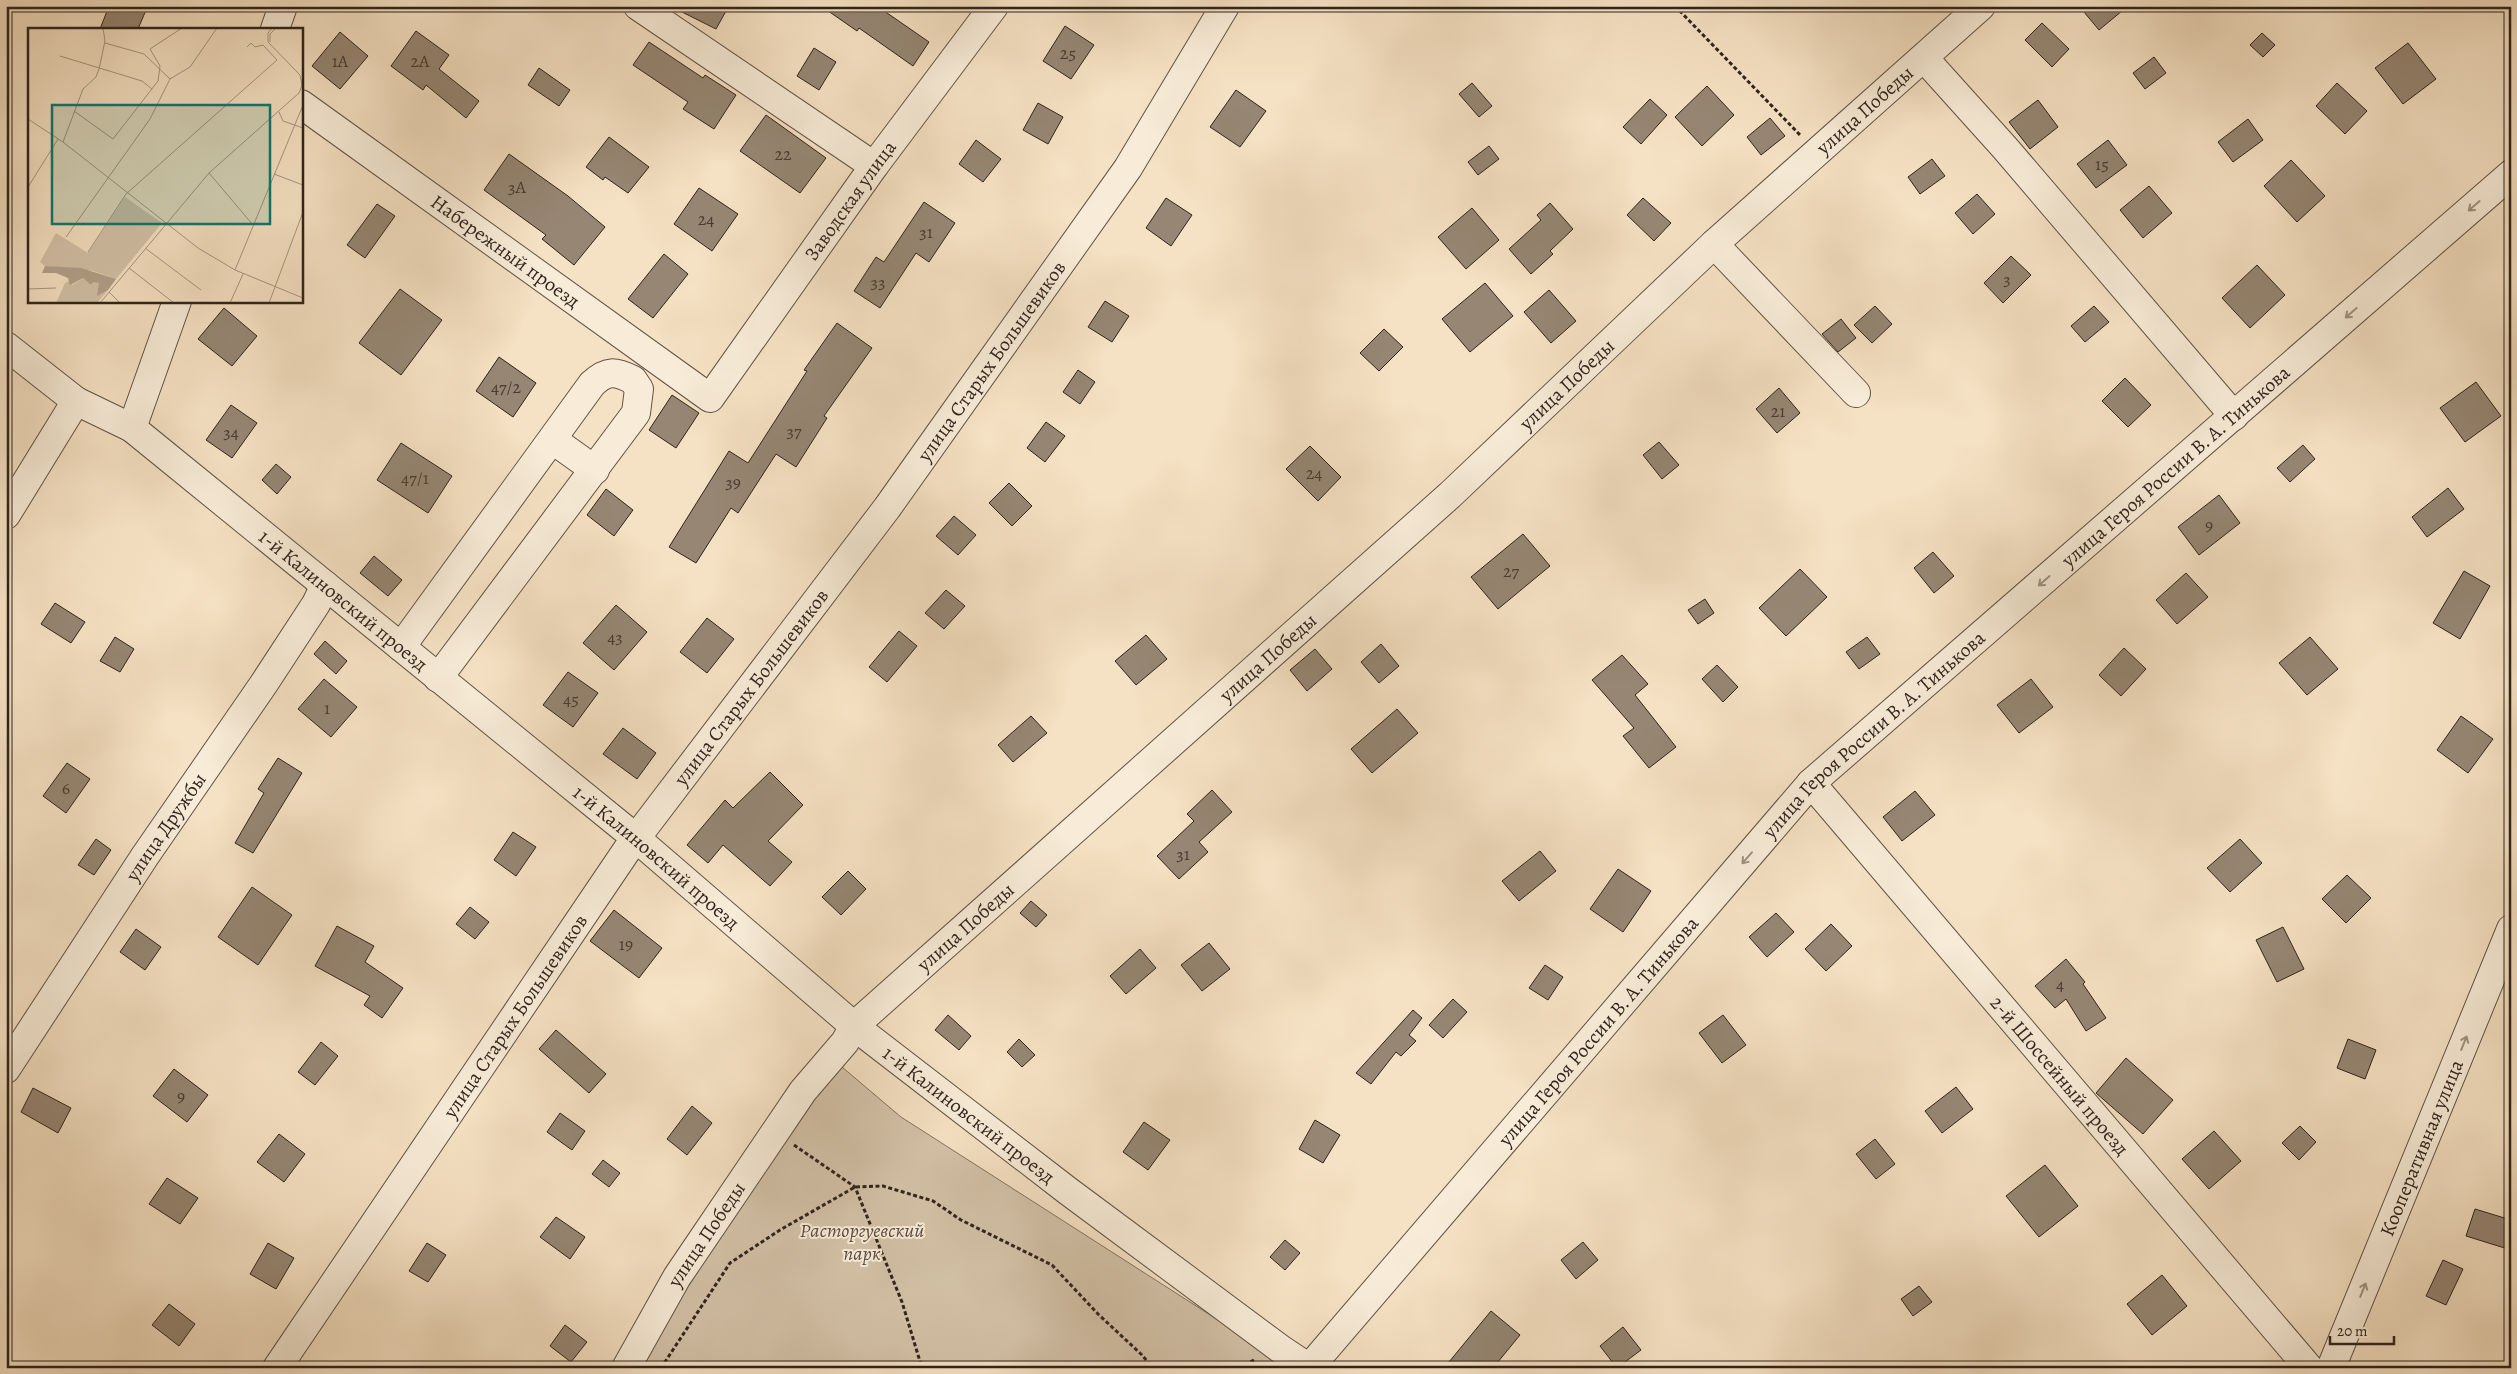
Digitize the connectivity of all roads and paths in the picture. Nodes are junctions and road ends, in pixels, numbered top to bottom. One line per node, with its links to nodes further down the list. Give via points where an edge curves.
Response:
1 (283, 6): 7 (street)
2 (638, 6): 11 (street)
3 (994, 6): 11 (street, Заводская улица)
4 (1225, 6): 28 (street, улица Старых Большевиков, via 1116,184 887,508)
5 (1675, 6): 10 (path)
6 (1981, 6): 8 (street, улица Победы)
7 (275, 28)
8 (1924, 58): 10 (street, улица Победы); 19 (street)
9 (302, 105): 17 (street, Набережный проезд)
10 (1816, 152): 13 (street, улица Победы)
11 (874, 166): 17 (street, Заводская улица)
12 (2511, 174): 19 (street, улица Героя России В. А. Тинькова, one-way to 19)
13 (1714, 244): 16 (street); 30 (street, улица Победы, via 1450,495)
14 (178, 302): 20 (street)
15 (6, 346): 18 (street, 1-й Калиновский проезд)
16 (1856, 392)
17 (710, 398)
18 (76, 401): 20 (street, 1-й Калиновский проезд); 23 (street)
19 (2234, 416): 27 (street, улица Героя России В. А. Тинькова, one-way to 27)
20 (132, 428): 24 (street, 1-й Калиновский проезд)
21 (553, 440): 22 (street); 22 (street, via 592,384 602,375 622,374 633,380 639,389 636,413); 25 (street)
22 (595, 470): 26 (street)
23 (6, 515)
24 (324, 585): 25 (street, 1-й Калиновский проезд); 31 (street, улица Дружбы, via 316,604 263,685 145,856)
25 (401, 647): 26 (street, 1-й Калиновский проезд)
26 (438, 678): 28 (street, 1-й Калиновский проезд)
27 (1811, 783): 39 (street, улица Героя России В. А. Тинькова, one-way to 39); 40 (street, 2-й Шоссейный проезд)
28 (637, 839): 30 (street, 1-й Калиновский проезд); 34 (street, улица Старых Большевиков)
29 (2511, 929): 41 (street, Кооперативная улица, one-way to 29)
30 (854, 1026): 35 (street, улица Победы, via 845,1042 803,1091 682,1269); 39 (street, 1-й Калиновский проезд, via 1068,1191)
31 (6, 1069)
32 (790, 1142): 33 (path)
33 (855, 1187): 36 (path, via 730,1263); 37 (path, via 902,1302); 38 (path, via 883,1186 933,1202 961,1220 1052,1265)
34 (277, 1368)
35 (626, 1368)
36 (661, 1368)
37 (922, 1368)
38 (1153, 1368)
39 (1309, 1368)
40 (2309, 1368)
41 (2331, 1368)

